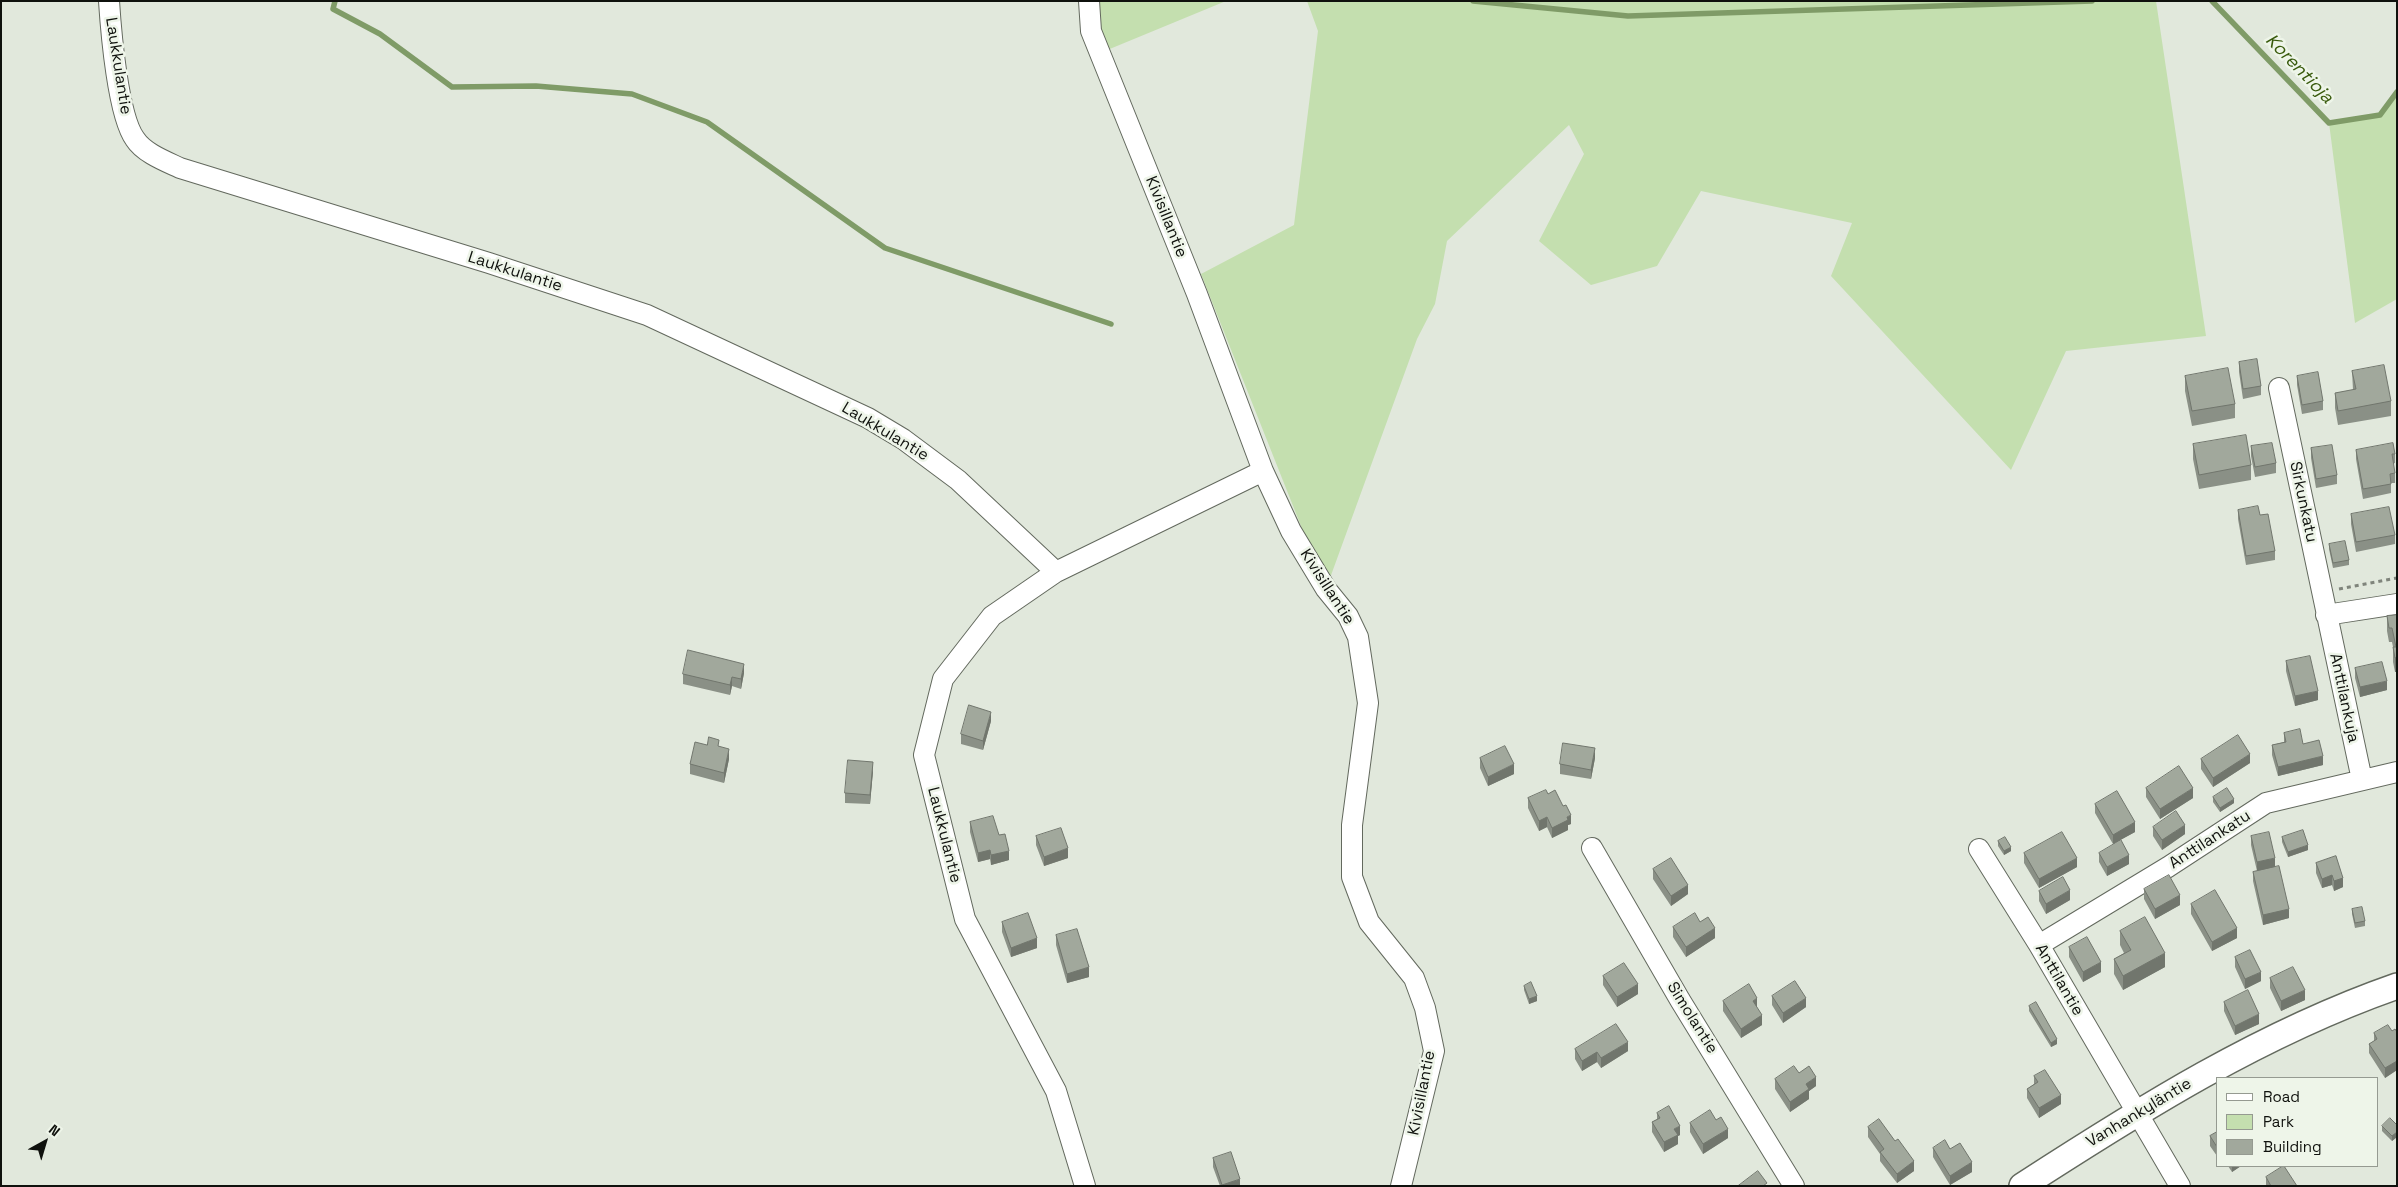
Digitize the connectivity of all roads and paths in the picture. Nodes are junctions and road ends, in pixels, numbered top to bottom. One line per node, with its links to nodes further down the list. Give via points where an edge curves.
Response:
1 (109, 1): 5 (street, Laukkulantie, via 111,38 127,125 136,141 157,157 189,170 647,315 868,418 903,439 958,480)
2 (1088, 1): 4 (street, Kivisillantie, via 1091,31 1197,294)
3 (2279, 388): 7 (street, Sirkunkatu)
4 (1263, 471): 5 (street); 18 (street, Kivisillantie, via 1291,531 1326,589 1348,616 1358,637 1368,703 1352,825 1352,877 1369,922 1414,978 1425,1008 1434,1051)
5 (1056, 572): 17 (street, Laukkulantie, via 992,616 943,679 924,755 965,918 1056,1092)
6 (2397, 578): 7 (path)
7 (2322, 592): 9 (street, Sirkunkatu)
8 (2397, 604): 9 (street)
9 (2326, 615): 11 (street, Anttilankuja)
10 (2397, 772): 11 (street, Anttilankatu)
11 (2362, 780): 14 (street, Anttilankatu, via 2266,803)
12 (1592, 848): 19 (street, Simolantie)
13 (1979, 849): 14 (street, Anttilantie)
14 (2039, 945): 16 (street, Anttilantie)
15 (2397, 986): 16 (street, Vanhankyläntie, via 2282,1032)
16 (2136, 1112): 20 (street, Vanhankyläntie); 21 (street, Anttilantie)
17 (1085, 1186)
18 (1402, 1186)
19 (1794, 1186)
20 (2022, 1186)
21 (2180, 1186)

